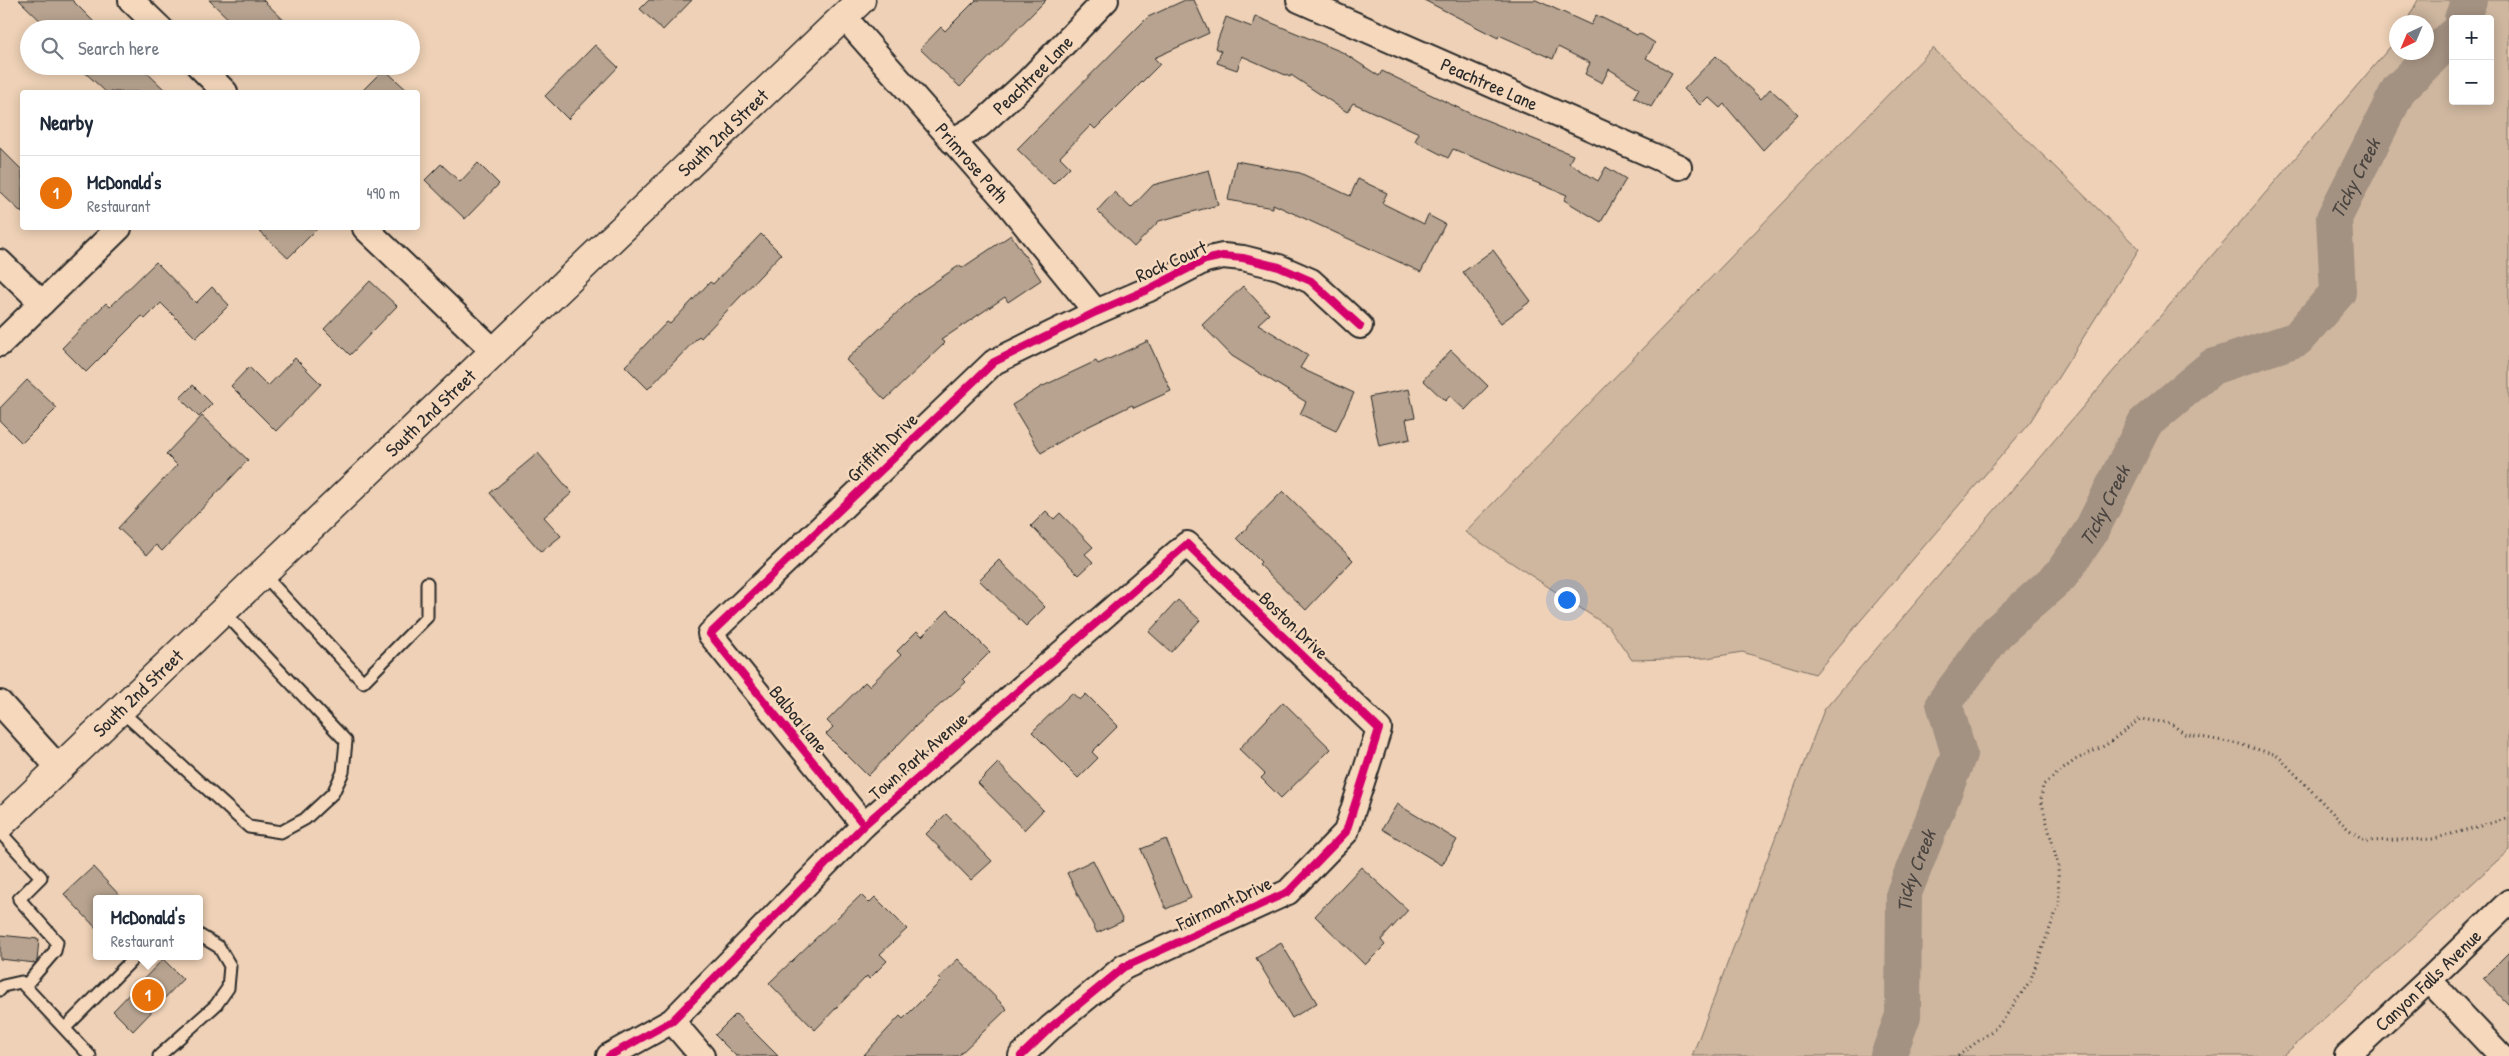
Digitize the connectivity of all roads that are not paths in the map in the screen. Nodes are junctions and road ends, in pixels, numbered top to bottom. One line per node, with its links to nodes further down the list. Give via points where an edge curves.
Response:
1 (131, 0): 5 (street)
2 (1106, 0): 8 (street, Peachtree Lane, via 987,118)
3 (1299, 0): 9 (street, Peachtree Lane)
4 (853, 8): 8 (street, Primrose Path); 17 (main road, South 2nd Street)
5 (152, 20)
6 (208, 75): 7 (street)
7 (223, 90)
8 (952, 141): 14 (street, Primrose Path, via 1006,200)
9 (1679, 167)
10 (117, 230): 13 (street)
11 (367, 230): 17 (street)
12 (0, 262): 13 (street)
13 (42, 303): 16 (street)
14 (1096, 312): 15 (street, Rock Court, via 1205,260 1223,256 1279,267 1310,280); 22 (street, Griffith Drive, via 994,362)
15 (1360, 326)
16 (0, 344)
17 (494, 351): 19 (main road, South 2nd Street)
18 (1187, 544): 25 (street, Boston Drive); 28 (street, Town Park Avenue)
19 (262, 573): 20 (lane, via 363,682 428,617); 21 (main road, South 2nd Street)
20 (427, 583)
21 (223, 611): 24 (main road, South 2nd Street); 24 (lane, via 346,742 343,772 332,793 306,819 282,832 249,827)
22 (710, 634): 28 (street, Balboa Lane)
23 (0, 703): 26 (street)
24 (120, 710): 26 (main road, South 2nd Street)
25 (1379, 729): 42 (street, Fairmont Drive, via 1346,832 1288,892 1124,967)
26 (59, 768): 27 (main road, South 2nd Street)
27 (0, 825)
28 (864, 825): 36 (street, Town Park Avenue)
29 (0, 832): 34 (lane, via 41,877 19,899 57,942 55,952)
30 (2509, 902): 33 (street, Canyon Falls Avenue)
31 (203, 937): 39 (lane, via 219,947 230,966 228,988 216,1005)
32 (132, 960): 37 (lane)
33 (2429, 980): 43 (street, Canyon Falls Avenue); 44 (street)
34 (25, 986): 35 (lane, via 21,982); 37 (lane)
35 (0, 990)
36 (672, 1021): 40 (street, Town Park Avenue); 41 (street)
37 (65, 1028): 38 (lane)
38 (90, 1056)
39 (159, 1056)
40 (609, 1056)
41 (702, 1056)
42 (1021, 1056)
43 (2347, 1056)
44 (2501, 1056)

